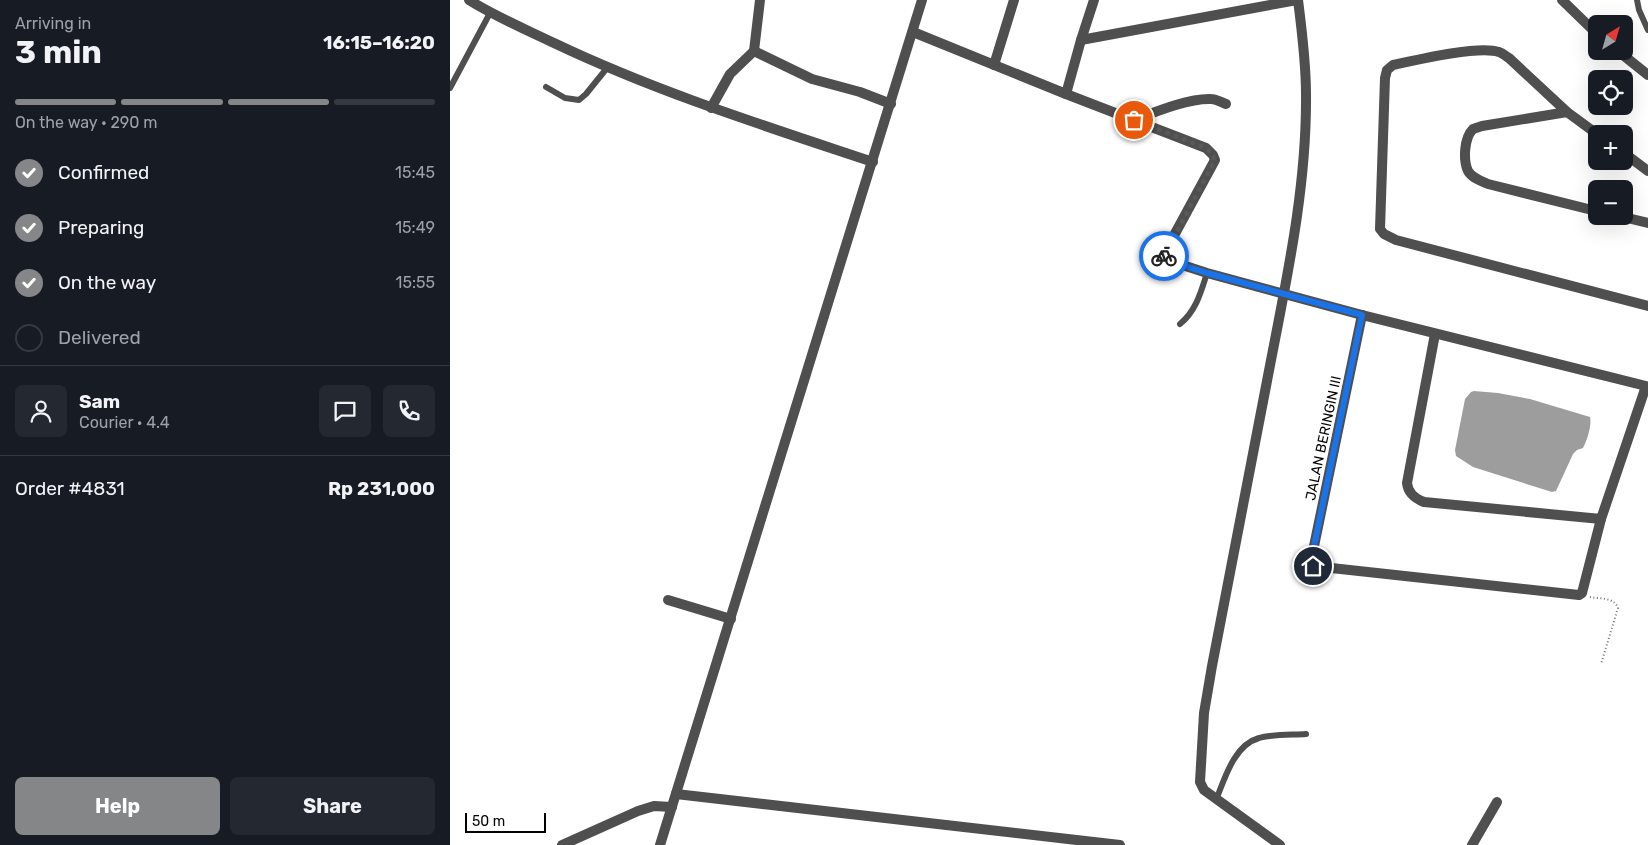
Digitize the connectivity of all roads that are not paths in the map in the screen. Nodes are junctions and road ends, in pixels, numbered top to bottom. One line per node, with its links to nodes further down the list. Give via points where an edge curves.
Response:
1 (470, 0): 9 (street)
2 (760, 0): 14 (street)
3 (922, 0): 12 (street)
4 (1014, 0): 16 (street)
5 (1094, 0): 13 (street)
6 (1297, 0): 13 (street); 35 (street, via 1304,46 1305,136 1299,203)
7 (1562, 0): 10 (street)
8 (1638, 0): 11 (lane)
9 (490, 13): 17 (street); 20 (lane)
10 (1588, 25)
11 (1648, 30)
12 (913, 32): 16 (street); 22 (street)
13 (1081, 40): 21 (street)
14 (754, 51): 22 (street, via 812,79); 24 (street, via 730,74)
15 (1629, 60): 18 (street)
16 (994, 65): 21 (street)
17 (607, 68): 19 (lane, via 579,100 565,98); 24 (street)
18 (1648, 75)
19 (546, 87)
20 (450, 88)
21 (1066, 94): 26 (street)
22 (891, 104): 29 (street)
23 (1226, 104): 26 (street, via 1211,99 1195,101)
24 (711, 108): 29 (street)
25 (1567, 112): 27 (street); 31 (street, via 1472,129 1466,141 1468,171 1488,184); 36 (street, via 1499,52 1466,51 1393,65 1385,78 1380,229 1396,240)
26 (1134, 120): 34 (street, via 1206,148 1213,155 1215,160 1164,252 1166,260)
27 (1588, 128)
28 (1633, 160): 30 (street)
29 (873, 162): 43 (street)
30 (1648, 171)
31 (1588, 209)
32 (1633, 219): 33 (street)
33 (1648, 223)
34 (1207, 273): 35 (street); 38 (lane, via 1196,305)
35 (1284, 294): 37 (street); 46 (street, via 1204,713 1200,782)
36 (1648, 306)
37 (1362, 315): 39 (street); 41 (street, JALAN BERINGIN III, via 1313,551 1313,566 1579,595)
38 (1180, 324)
39 (1435, 334): 40 (street); 41 (street, via 1407,483 1411,494 1424,502)
40 (1647, 385): 41 (street)
41 (1601, 519)
42 (668, 600): 43 (street)
43 (731, 619): 45 (street)
44 (1306, 734): 46 (lane, via 1259,738 1242,748 1231,764)
45 (676, 794): 48 (street); 51 (street)
46 (1216, 800): 52 (street)
47 (1497, 802): 53 (street)
48 (672, 807): 49 (street, via 654,806 638,811); 50 (street)
49 (562, 845)
50 (660, 845)
51 (1120, 845)
52 (1280, 845)
53 (1472, 845)

